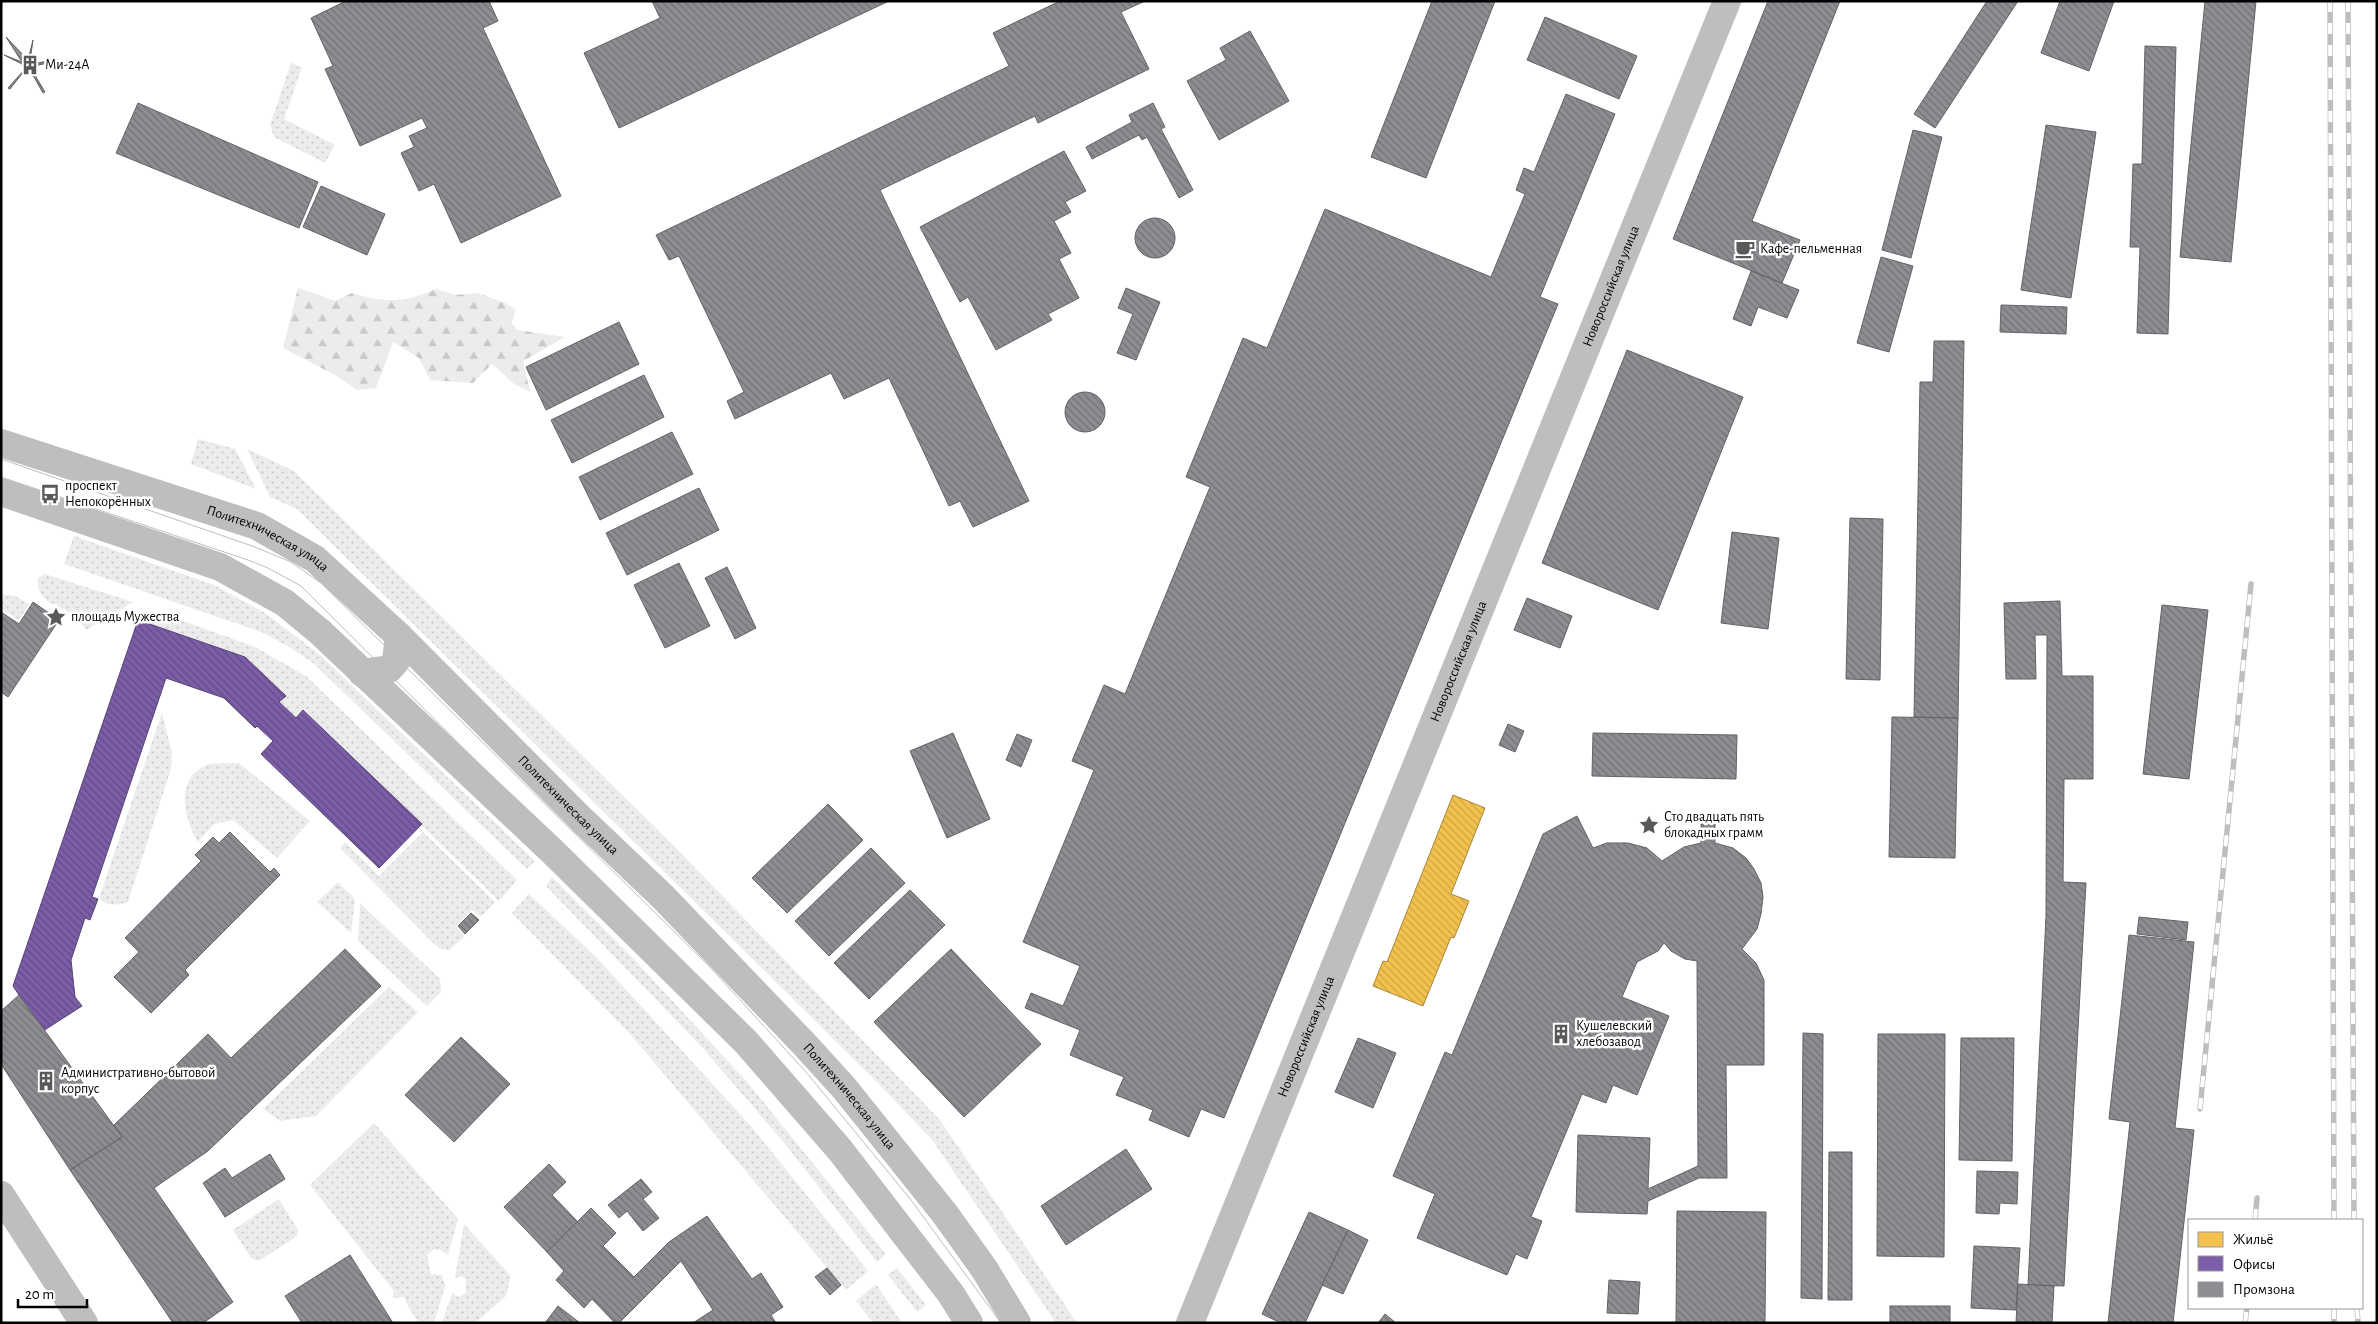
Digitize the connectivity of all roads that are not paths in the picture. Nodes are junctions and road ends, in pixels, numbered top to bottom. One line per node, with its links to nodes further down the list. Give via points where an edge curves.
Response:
1 (1727, 1): 11 (main road, Новороссийская улица)
2 (1741, 1): 12 (main road, Новороссийская улица)
3 (1, 443): 5 (main road, Политехническая улица, via 257,526 315,559)
4 (1, 492): 6 (main road, via 220,567 285,604 320,632)
5 (399, 636): 6 (main road, via 396,661 389,669); 10 (main road, Политехническая улица, via 663,897 845,1089 945,1214 985,1270)
6 (362, 673): 9 (main road, via 554,853 746,1042 840,1150)
7 (1, 1195): 8 (main road)
8 (84, 1323)
9 (970, 1323)
10 (1017, 1323)
11 (1190, 1323)
12 (1204, 1323)

